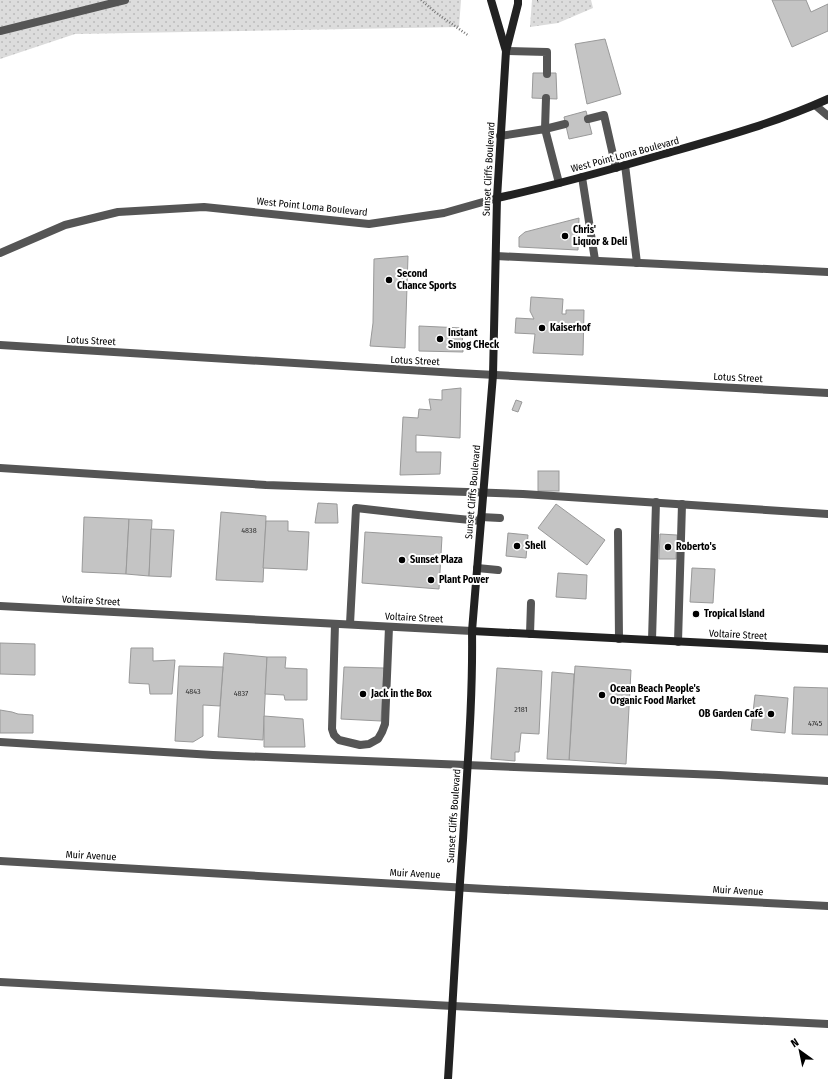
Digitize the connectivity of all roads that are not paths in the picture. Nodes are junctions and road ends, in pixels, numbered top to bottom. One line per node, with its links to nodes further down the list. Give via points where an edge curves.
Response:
1 (125, 0): 4 (street)
2 (491, 0): 5 (main road, Sunset Cliffs Boulevard)
3 (518, 0): 5 (main road, Sunset Cliffs Boulevard)
4 (0, 31)
5 (506, 51): 6 (street, via 547,52); 14 (main road, Sunset Cliffs Boulevard)
6 (547, 74)
7 (546, 98): 13 (street)
8 (828, 99): 9 (main road, West Point Loma Boulevard)
9 (815, 105): 10 (street); 15 (main road, West Point Loma Boulevard, via 769,123)
10 (828, 116)
11 (588, 119): 16 (street, via 604,115)
12 (565, 124): 13 (street)
13 (545, 129): 14 (street); 18 (street)
14 (500, 136): 19 (main road, Sunset Cliffs Boulevard)
15 (625, 165): 16 (main road, West Point Loma Boulevard); 23 (street)
16 (616, 168): 17 (main road, West Point Loma Boulevard)
17 (582, 177): 18 (main road, West Point Loma Boulevard); 22 (street)
18 (559, 183): 19 (main road, West Point Loma Boulevard)
19 (497, 198): 20 (street, West Point Loma Boulevard, via 444,213 369,224 204,207 118,212 65,225); 21 (main road, Sunset Cliffs Boulevard)
20 (0, 253)
21 (496, 256): 22 (street); 26 (main road, Sunset Cliffs Boulevard)
22 (595, 260): 23 (street)
23 (637, 263): 24 (street)
24 (828, 272)
25 (0, 345): 26 (street, Lotus Street)
26 (493, 375): 27 (street, Lotus Street); 29 (main road, Sunset Cliffs Boulevard)
27 (828, 393)
28 (0, 468): 29 (street, via 266,485)
29 (484, 492): 30 (street); 36 (main road, Sunset Cliffs Boulevard)
30 (523, 494): 31 (street); 32 (street)
31 (656, 502): 33 (street); 48 (street)
32 (521, 504)
33 (682, 504): 34 (street); 49 (street)
34 (828, 514)
35 (500, 518): 36 (street)
36 (481, 519): 38 (main road, Sunset Cliffs Boulevard); 43 (street, via 356,508)
37 (618, 532): 47 (street)
38 (477, 568): 39 (street); 45 (main road, Sunset Cliffs Boulevard)
39 (498, 570)
40 (531, 603): 46 (street)
41 (0, 606): 42 (street, Voltaire Street)
42 (335, 624): 43 (street, Voltaire Street); 44 (street, via 332,729 339,740 360,745 378,739 385,724)
43 (350, 624): 44 (street, Voltaire Street)
44 (389, 627): 45 (street, Voltaire Street)
45 (472, 631): 46 (main road, Voltaire Street); 52 (main road, Sunset Cliffs Boulevard)
46 (530, 634): 47 (main road, Voltaire Street)
47 (619, 639): 48 (main road, Voltaire Street)
48 (652, 640): 49 (main road, Voltaire Street)
49 (678, 642): 50 (main road, Voltaire Street)
50 (828, 649)
51 (0, 742): 52 (street, via 213,756)
52 (467, 765): 53 (street); 55 (main road, Sunset Cliffs Boulevard)
53 (828, 780)
54 (0, 861): 55 (street, Muir Avenue)
55 (460, 887): 56 (street, Muir Avenue); 58 (main road, Sunset Cliffs Boulevard)
56 (828, 906)
57 (0, 982): 58 (street)
58 (453, 1006): 59 (street); 60 (main road, Sunset Cliffs Boulevard)
59 (828, 1024)
60 (448, 1079)

